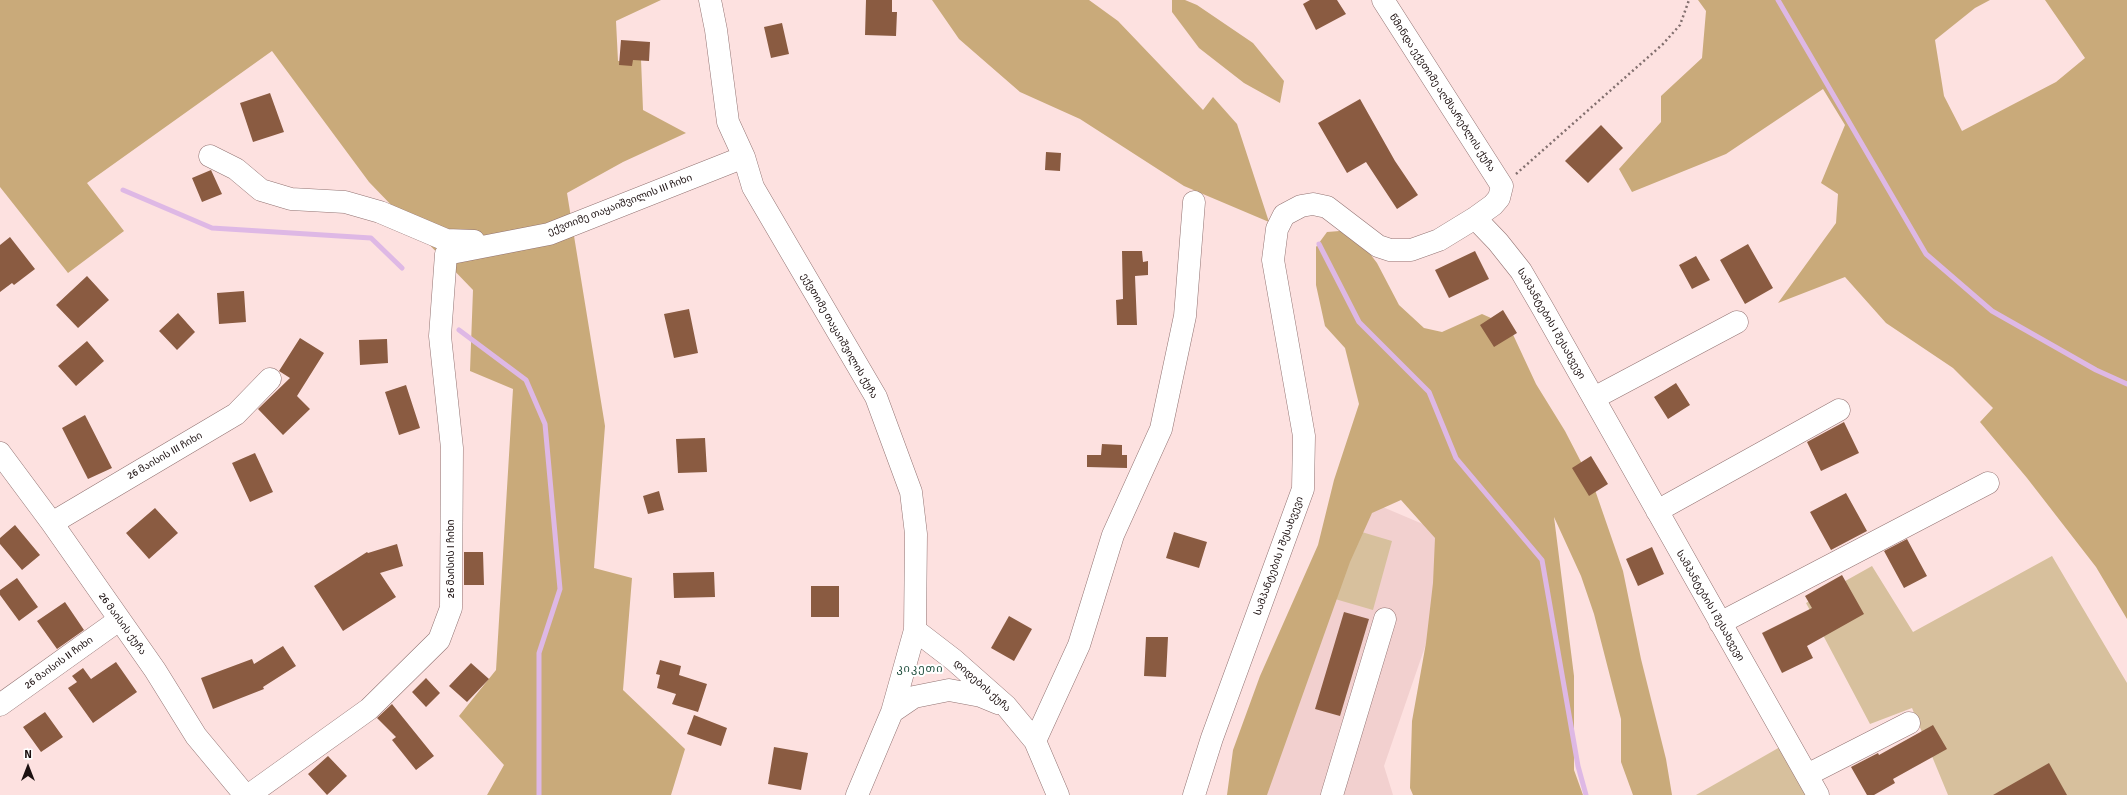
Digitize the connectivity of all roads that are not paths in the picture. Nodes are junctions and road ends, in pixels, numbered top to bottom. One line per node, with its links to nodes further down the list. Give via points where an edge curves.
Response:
1 (710, 0): 4 (street, ექვთიმე თაყაიშვილის ქუჩა, via 728,122)
2 (1383, 0): 6 (street, წმინდა ექვთიმე აღმსარებლის ქუჩა, via 1502,186 1499,198)
3 (210, 156): 7 (street, via 236,169 262,190 291,199 345,202 380,212 446,240)
4 (744, 157): 7 (street, ექვთიმე თაყაიშვილის III ჩიხი, via 548,234); 20 (street, ექვთიმე თაყაიშვილის ქუჩა, via 752,187 876,398 911,492 916,534)
5 (1194, 202): 25 (street, via 1185,316 1161,429 1113,535 1079,645)
6 (1475, 218): 11 (street, სამპანტების I შესახვევი, via 1521,271); 31 (street, სამპანტების I შესახვევი, via 1439,240 1411,250 1390,250 1378,246 1326,207 1313,204 1301,206 1284,215 1277,228 1273,260 1304,436 1303,489 1212,738)
7 (508, 242): 8 (street, ექვთიმე თაყაიშვილის III ჩიხი)
8 (446, 254): 28 (street, 26 მაისის I ჩიხი, via 440,336 452,448 451,608 439,640 368,709)
9 (1737, 322): 11 (street)
10 (270, 379): 16 (street, 26 მაისის III ჩიხი, via 236,414)
11 (1594, 398): 15 (street, სამპანტების I შესახვევი)
12 (1839, 410): 15 (street)
13 (0, 453): 16 (street, 26 მაისის ქუჩა)
14 (1988, 483): 19 (street)
15 (1657, 511): 19 (street, სამპანტების I შესახვევი)
16 (52, 523): 18 (street, 26 მაისის ქუჩა)
17 (1386, 619): 32 (street)
18 (118, 620): 21 (street, 26 მაისის II ჩიხი); 27 (street, 26 მაისის ქუჩა, via 155,670 196,736)
19 (1720, 623): 26 (street, სამპანტების I შესახვევი)
20 (915, 630): 22 (street, დიდების ქუჩა); 23 (street, ექვთიმე თაყაიშვილის ქუჩა)
21 (0, 705)
22 (1006, 706): 23 (street, via 981,696 949,690 914,697); 25 (street, დიდების ქუჩა)
23 (892, 712): 29 (street, ექვთიმე თაყაიშვილის ქუჩა)
24 (1908, 723): 26 (street)
25 (1035, 741): 30 (street, დიდების ქუჩა)
26 (1807, 775): 33 (street, სამპანტების I შესახვევი)
27 (245, 795)
28 (249, 795)
29 (857, 795)
30 (1058, 795)
31 (1194, 795)
32 (1332, 795)
33 (1818, 795)

